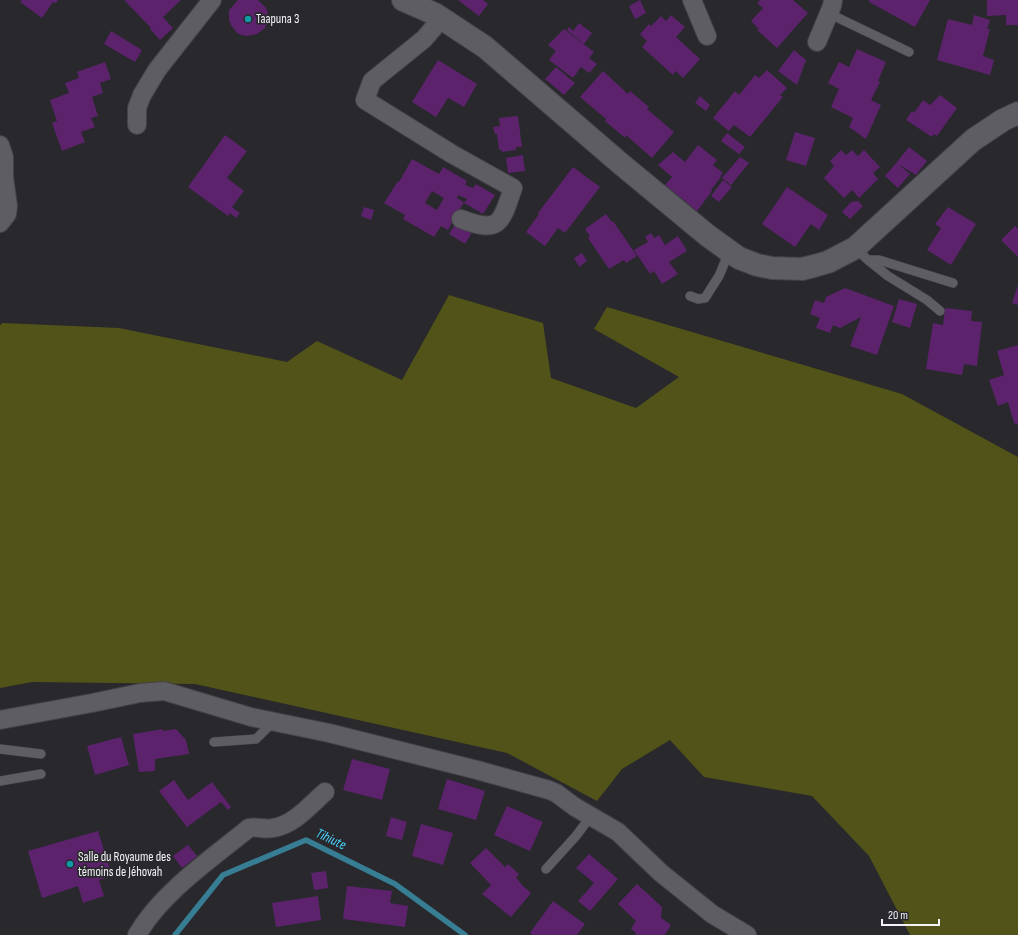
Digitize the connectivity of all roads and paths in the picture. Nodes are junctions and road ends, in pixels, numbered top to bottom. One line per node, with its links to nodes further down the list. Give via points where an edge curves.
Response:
1 (212, 0): 10 (street, via 157,70 137,108)
2 (403, 0): 5 (main road)
3 (692, 0): 6 (street)
4 (831, 7): 7 (street); 8 (lane)
5 (442, 18): 12 (street, via 424,39 372,81 365,100 513,188 506,211 498,222 490,227); 14 (main road, via 485,47 615,159)
6 (707, 36)
7 (817, 42)
8 (909, 52)
9 (1018, 113): 15 (main road, via 973,140)
10 (137, 125)
11 (0, 145): 13 (street, via 4,157 8,206 7,214)
12 (461, 219)
13 (0, 223)
14 (729, 252): 15 (main road, via 757,265 787,269 802,269); 17 (lane, via 719,276 705,298)
15 (862, 254): 16 (lane); 18 (lane, via 888,276)
16 (953, 284)
17 (690, 296)
18 (940, 311)
19 (0, 720): 20 (street, via 140,693 164,691 251,718)
20 (273, 722): 21 (lane, via 256,739); 27 (street, via 329,733 549,790)
21 (214, 742)
22 (0, 749): 23 (lane)
23 (41, 754)
24 (41, 774): 25 (lane)
25 (0, 781)
26 (325, 792): 29 (street, via 281,827 248,828 174,891 145,921)
27 (591, 816): 28 (lane); 30 (street, via 618,832 666,877 712,914)
28 (546, 869)
29 (137, 935)
30 (747, 935)

